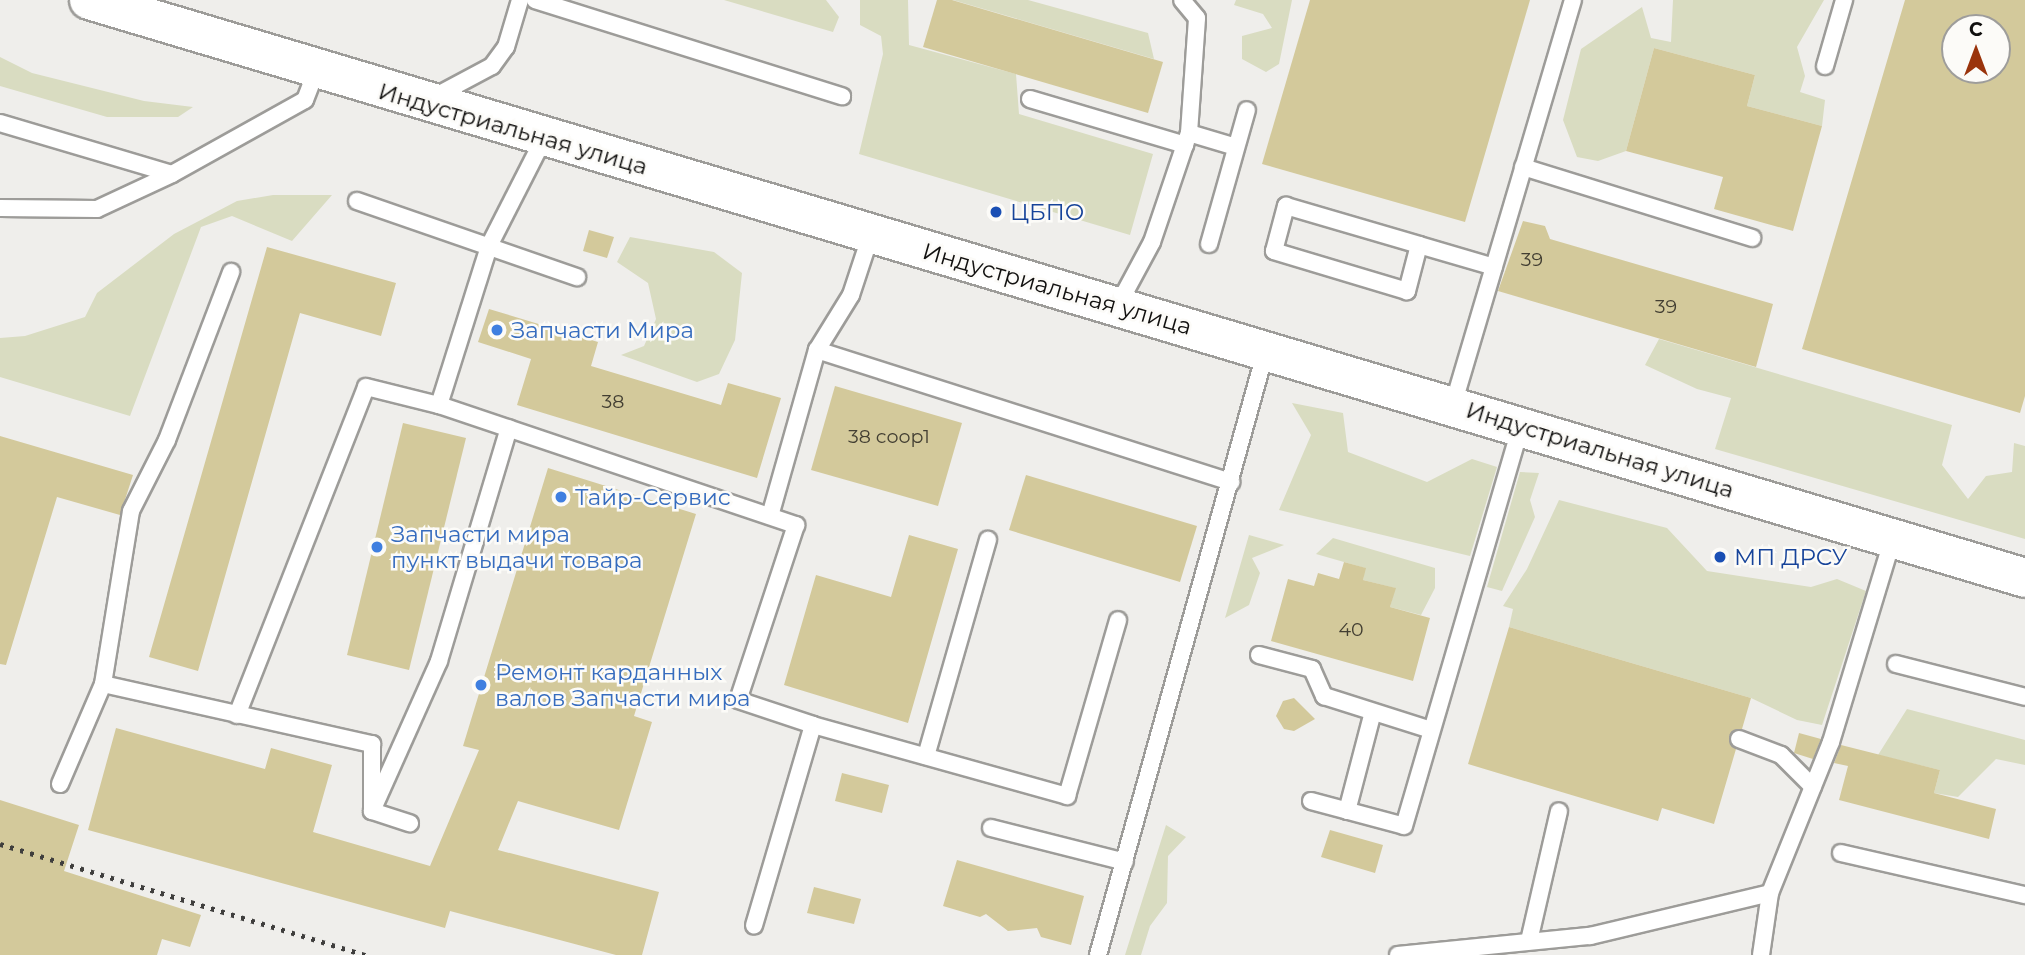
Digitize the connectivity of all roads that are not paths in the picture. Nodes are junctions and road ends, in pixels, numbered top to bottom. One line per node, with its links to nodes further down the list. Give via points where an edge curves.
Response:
1 (89, 0): 8 (main road, Индустриальная улица)
2 (520, 0): 11 (lane, via 506,47 492,66)
3 (535, 0): 9 (lane)
4 (1182, 0): 15 (lane, via 1197,18)
5 (1573, 0): 17 (lane)
6 (1844, 0): 7 (lane)
7 (1825, 66)
8 (316, 71): 11 (main road, Индустриальная улица); 18 (lane, via 305,100)
9 (842, 96)
10 (1030, 99): 15 (lane)
11 (424, 103): 14 (main road, Индустриальная улица)
12 (1247, 110): 16 (lane)
13 (0, 123): 18 (lane)
14 (544, 138): 21 (main road, Индустриальная улица); 25 (lane)
15 (1187, 139): 16 (lane); 29 (lane, via 1152,242)
16 (1236, 147): 23 (lane)
17 (1524, 167): 22 (lane); 26 (lane)
18 (172, 174): 20 (lane, via 97,209)
19 (358, 201): 25 (lane)
20 (0, 208)
21 (871, 234): 29 (main road, Индустриальная улица); 30 (lane, via 851,295)
22 (1752, 238)
23 (1209, 244)
24 (1419, 245): 24 (lane, via 1286,206 1274,251 1407,291); 26 (lane)
25 (489, 246): 28 (lane); 32 (lane)
26 (1494, 267): 33 (lane)
27 (232, 272): 44 (lane, via 167,440 131,511)
28 (577, 277)
29 (1117, 307): 31 (main road, Индустриальная улица)
30 (817, 351): 36 (lane); 37 (lane)
31 (1266, 351): 33 (main road, Индустриальная улица); 36 (lane)
32 (439, 405): 35 (lane); 47 (lane, via 366,387)
33 (1453, 405): 34 (main road, Индустриальная улица)
34 (1521, 426): 38 (main road, Индустриальная улица); 49 (lane)
35 (509, 428): 37 (lane); 55 (lane, via 439,661)
36 (1231, 482): 61 (lane)
37 (770, 516): 48 (lane, via 796,525 738,700)
38 (1893, 538): 40 (main road, Индустриальная улица); 53 (lane)
39 (988, 540): 51 (lane)
40 (2025, 578)
41 (1118, 620): 51 (lane, via 1067,796)
42 (1259, 656): 46 (lane, via 1312,669 1324,696)
43 (1896, 664): 45 (lane)
44 (103, 684): 47 (lane); 52 (lane)
45 (2025, 697)
46 (1373, 712): 49 (lane); 56 (lane)
47 (237, 715): 55 (lane, via 372,744)
48 (813, 725): 51 (lane); 64 (lane)
49 (1431, 730): 56 (lane, via 1404,826)
50 (1739, 739): 53 (lane, via 1782,755)
51 (926, 756)
52 (60, 784)
53 (1813, 787): 62 (lane)
54 (1311, 801): 56 (lane)
55 (372, 811): 58 (lane)
56 (1347, 811)
57 (1559, 811): 65 (lane)
58 (410, 823)
59 (991, 828): 61 (lane)
60 (1841, 853): 63 (lane)
61 (1125, 862): 66 (lane)
62 (1770, 893): 65 (lane, via 1590,936); 68 (lane)
63 (2025, 895)
64 (754, 926)
65 (1529, 941): 67 (lane)
66 (1098, 955)
67 (1398, 955)
68 (1761, 955)

